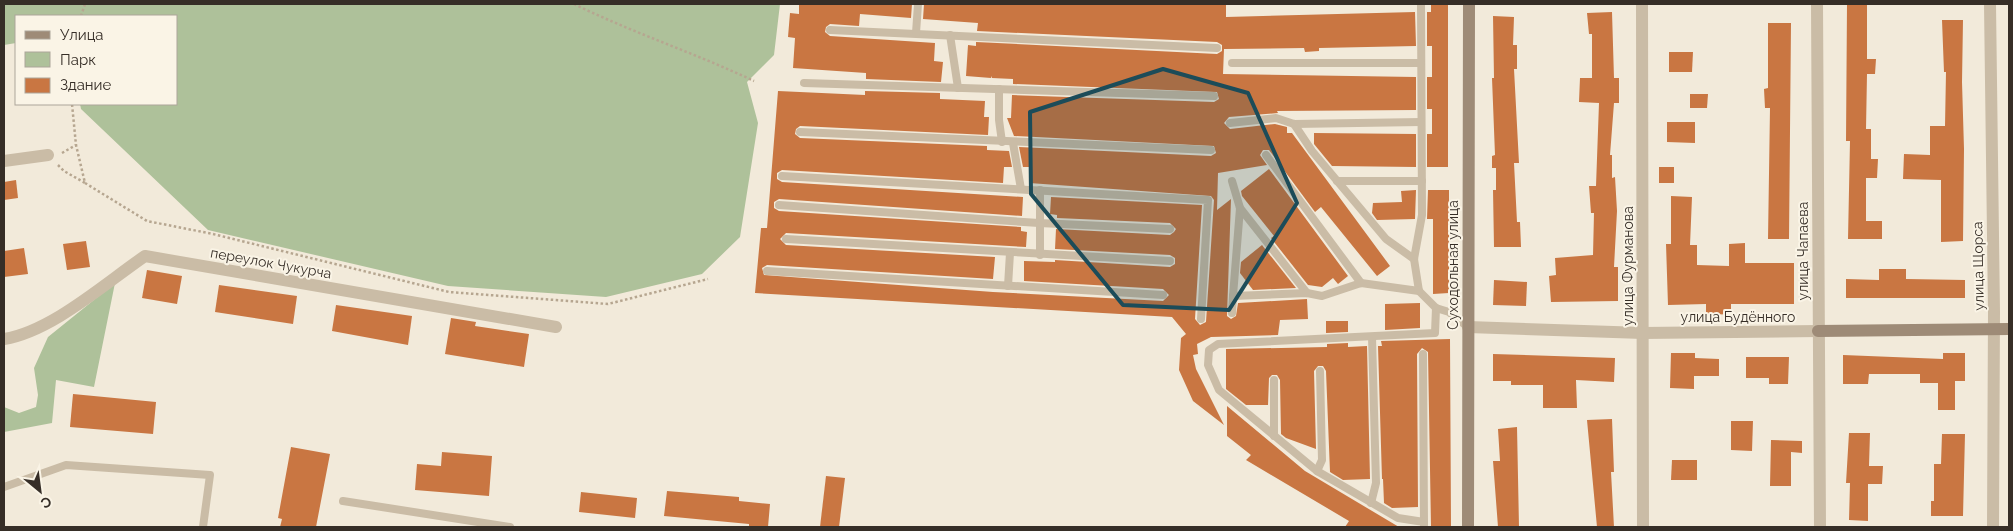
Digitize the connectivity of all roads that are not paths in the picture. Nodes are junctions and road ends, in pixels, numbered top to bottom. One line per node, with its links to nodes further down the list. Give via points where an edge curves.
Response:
1 (918, 4): 8 (lane)
2 (1421, 4): 12 (lane)
3 (1469, 4): 52 (street, Суходольная улица)
4 (1642, 4): 57 (street, улица Фурманова)
5 (1817, 4): 56 (street, улица Чапаева)
6 (1990, 4): 55 (street, улица Щорса)
7 (830, 30): 8 (lane)
8 (916, 33): 9 (lane)
9 (950, 35): 10 (lane); 14 (lane)
10 (1217, 48)
11 (1232, 63): 12 (lane)
12 (1421, 63): 17 (lane)
13 (804, 83): 14 (lane)
14 (958, 88): 15 (lane)
15 (999, 89): 16 (lane); 21 (lane, via 998,120)
16 (1214, 96)
17 (1421, 122): 19 (lane); 30 (lane)
18 (1230, 123): 19 (lane, via 1276,118)
19 (1294, 124): 29 (lane)
20 (800, 132): 21 (lane)
21 (1002, 142): 22 (lane)
22 (1013, 143): 23 (lane); 31 (lane)
23 (1212, 150)
24 (48, 155): 26 (street)
25 (1266, 155): 43 (lane)
26 (4, 161)
27 (782, 176): 31 (lane)
28 (1232, 181): 34 (lane)
29 (1337, 181): 30 (lane); 40 (lane, via 1386,239)
30 (1422, 181): 40 (lane, via 1422,215)
31 (1021, 189): 32 (lane)
32 (1040, 190): 35 (lane); 51 (lane, via 1208,200)
33 (779, 205): 35 (lane)
34 (1240, 208): 46 (lane); 48 (lane)
35 (1039, 223): 36 (lane); 39 (lane)
36 (1170, 229)
37 (786, 239): 38 (lane)
38 (1010, 253): 39 (lane); 44 (lane)
39 (1040, 255): 41 (lane)
40 (1414, 259): 45 (lane)
41 (1170, 261)
42 (767, 271): 44 (lane)
43 (1361, 283): 45 (lane); 46 (lane, via 1322,296)
44 (1008, 286): 47 (lane)
45 (1419, 291): 49 (lane)
46 (1307, 293): 48 (lane)
47 (1163, 294)
48 (1233, 296): 50 (lane)
49 (1436, 308): 52 (lane, via 1449,312); 58 (lane, via 1435,333)
50 (1232, 313)
51 (1201, 319)
52 (1468, 326): 57 (street, улица Будённого); 73 (street, Суходольная улица)
53 (556, 327): 59 (street, переулок Чукурча, via 144,256 44,327)
54 (2009, 329): 55 (street, улица Будённого)
55 (1994, 330): 56 (street, улица Будённого); 76 (street, улица Щорса)
56 (1818, 331): 57 (street, улица Будённого); 75 (street, улица Чапаева)
57 (1643, 333): 74 (street, улица Фурманова)
58 (1372, 336): 63 (lane, via 1218,344 1209,350 1208,365 1219,390); 67 (lane, via 1376,483)
59 (4, 339)
60 (1423, 354): 69 (lane)
61 (1320, 371): 64 (lane, via 1322,460)
62 (1274, 380): 63 (lane)
63 (1274, 436): 64 (lane)
64 (1317, 471): 67 (lane)
65 (4, 487): 70 (lane, via 66,465 210,475)
66 (343, 501): 68 (lane)
67 (1371, 502): 69 (lane, via 1398,518)
68 (452, 518): 71 (lane); 72 (lane)
69 (1424, 525)
70 (204, 527)
71 (450, 527)
72 (510, 527)
73 (1468, 527)
74 (1643, 527)
75 (1820, 527)
76 (1993, 527)

